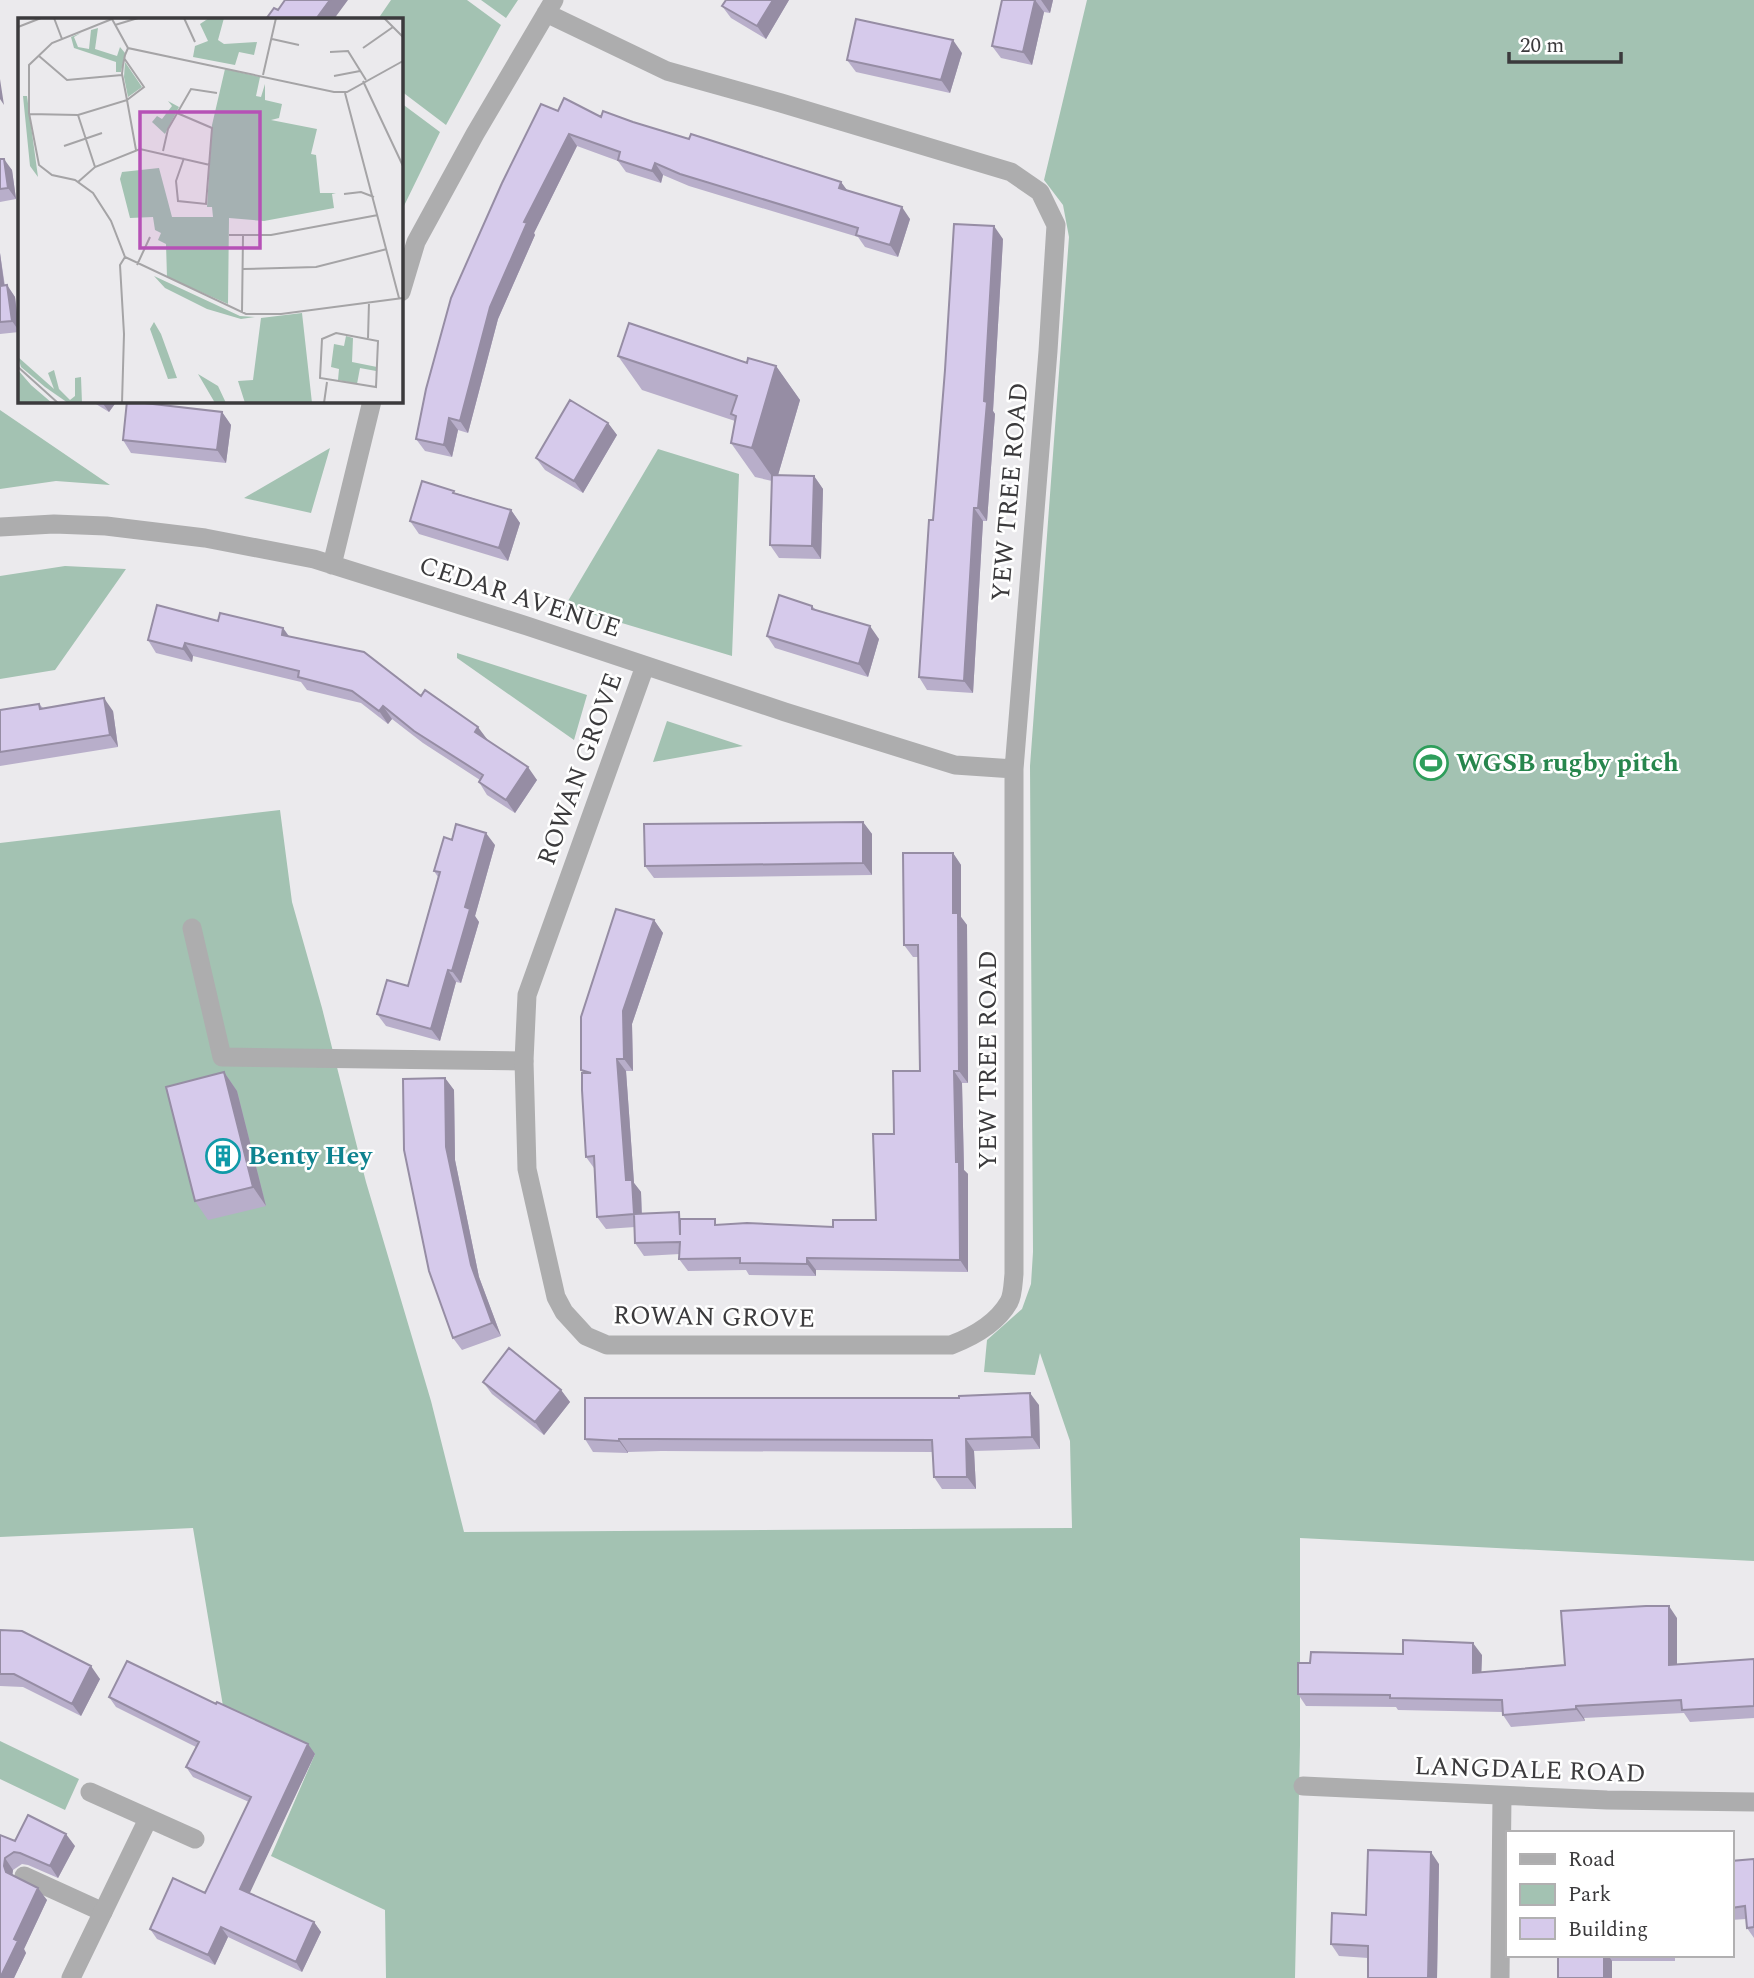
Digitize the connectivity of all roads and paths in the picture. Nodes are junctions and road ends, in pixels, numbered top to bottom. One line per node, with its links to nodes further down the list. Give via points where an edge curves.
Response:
1 (550, 7): 2 (street, via 416,243); 7 (street, YEW TREE ROAD, via 667,71 1011,172 1040,192 1056,225)
2 (402, 289)
3 (372, 402): 5 (street)
4 (0, 527): 5 (street, CEDAR AVENUE, via 106,526 205,538)
5 (332, 565): 6 (street, CEDAR AVENUE)
6 (645, 666): 7 (street, CEDAR AVENUE, via 955,765); 9 (street, ROWAN GROVE, via 527,995)
7 (1014, 769): 10 (street, YEW TREE ROAD, via 1014,1274 1010,1300)
8 (192, 928): 9 (street, via 222,1057)
9 (524, 1061): 10 (street, ROWAN GROVE, via 527,1169 556,1297 586,1336 607,1345 950,1345 968,1339)
10 (993, 1320)
11 (1303, 1786): 13 (street, LANGDALE ROAD)
12 (90, 1792): 15 (street)
13 (1502, 1796): 14 (street, LANGDALE ROAD); 20 (street)
14 (1754, 1802)
15 (148, 1819): 16 (street); 18 (street)
16 (195, 1839)
17 (24, 1876): 18 (street)
18 (103, 1912): 19 (street)
19 (71, 1978)
20 (1500, 1978)

